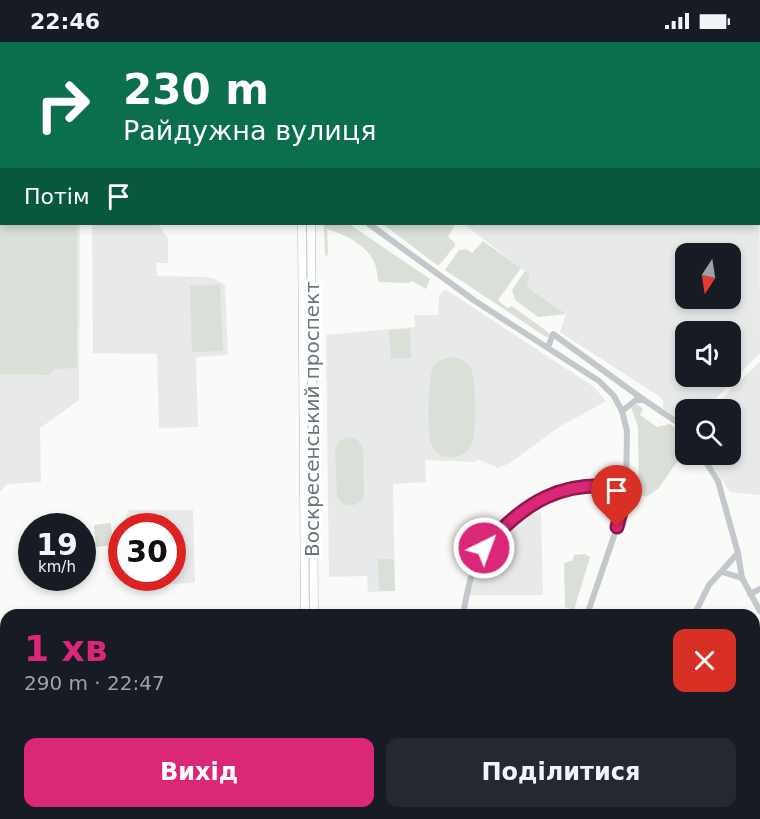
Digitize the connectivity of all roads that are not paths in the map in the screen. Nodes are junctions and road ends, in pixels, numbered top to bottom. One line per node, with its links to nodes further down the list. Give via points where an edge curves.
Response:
1 (302, 225): 17 (main road, Воскресенський проспект)
2 (311, 225): 18 (main road, Воскресенський проспект)
3 (364, 225): 5 (street)
4 (370, 225): 5 (street)
5 (382, 235): 6 (street)
6 (548, 347): 7 (street, via 553,334); 8 (street, via 599,381)
7 (644, 400): 8 (street, via 636,399); 9 (street)
8 (622, 411): 11 (street, via 627,431)
9 (675, 421)
10 (708, 465): 12 (street, via 718,481)
11 (626, 488): 19 (street, via 578,487 546,495 514,517 484,548 468,584); 20 (street)
12 (738, 553): 13 (street); 14 (street)
13 (722, 573): 14 (street); 21 (street, via 709,585)
14 (742, 578): 16 (street)
15 (760, 589): 16 (street)
16 (750, 594): 22 (street)
17 (305, 609)
18 (314, 609)
19 (464, 609)
20 (589, 609)
21 (697, 609)
22 (759, 609)

